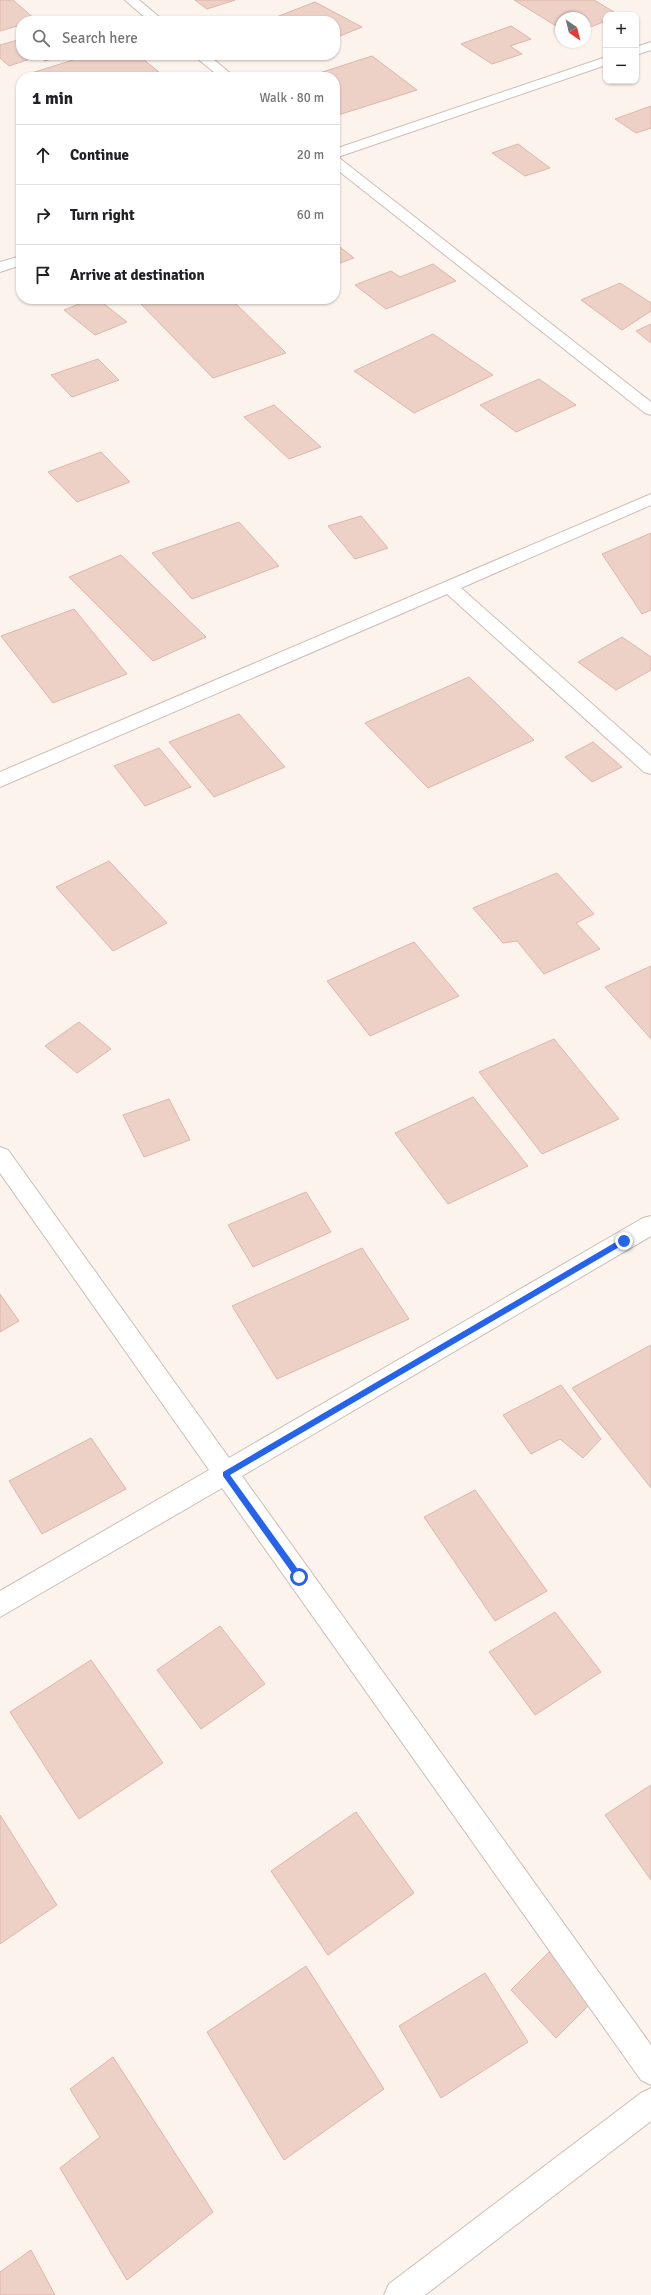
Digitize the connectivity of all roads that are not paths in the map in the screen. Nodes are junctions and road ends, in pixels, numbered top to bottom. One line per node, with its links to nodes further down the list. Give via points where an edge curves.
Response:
1 (131, 0): 2 (street)
2 (151, 16)
3 (651, 46): 4 (street)
4 (639, 50)
5 (206, 60): 7 (street)
6 (603, 63): 8 (street)
7 (222, 72)
8 (340, 152)
9 (340, 165): 12 (street)
10 (16, 262): 11 (street)
11 (0, 267)
12 (651, 410)
13 (651, 499): 14 (street)
14 (449, 586): 15 (street); 16 (street)
15 (651, 767)
16 (0, 780)
17 (0, 1156): 19 (street)
18 (651, 1225): 19 (street)
19 (225, 1474): 20 (street); 21 (street)
20 (0, 1605)
21 (651, 2070)
22 (651, 2103): 23 (street)
23 (400, 2295)

